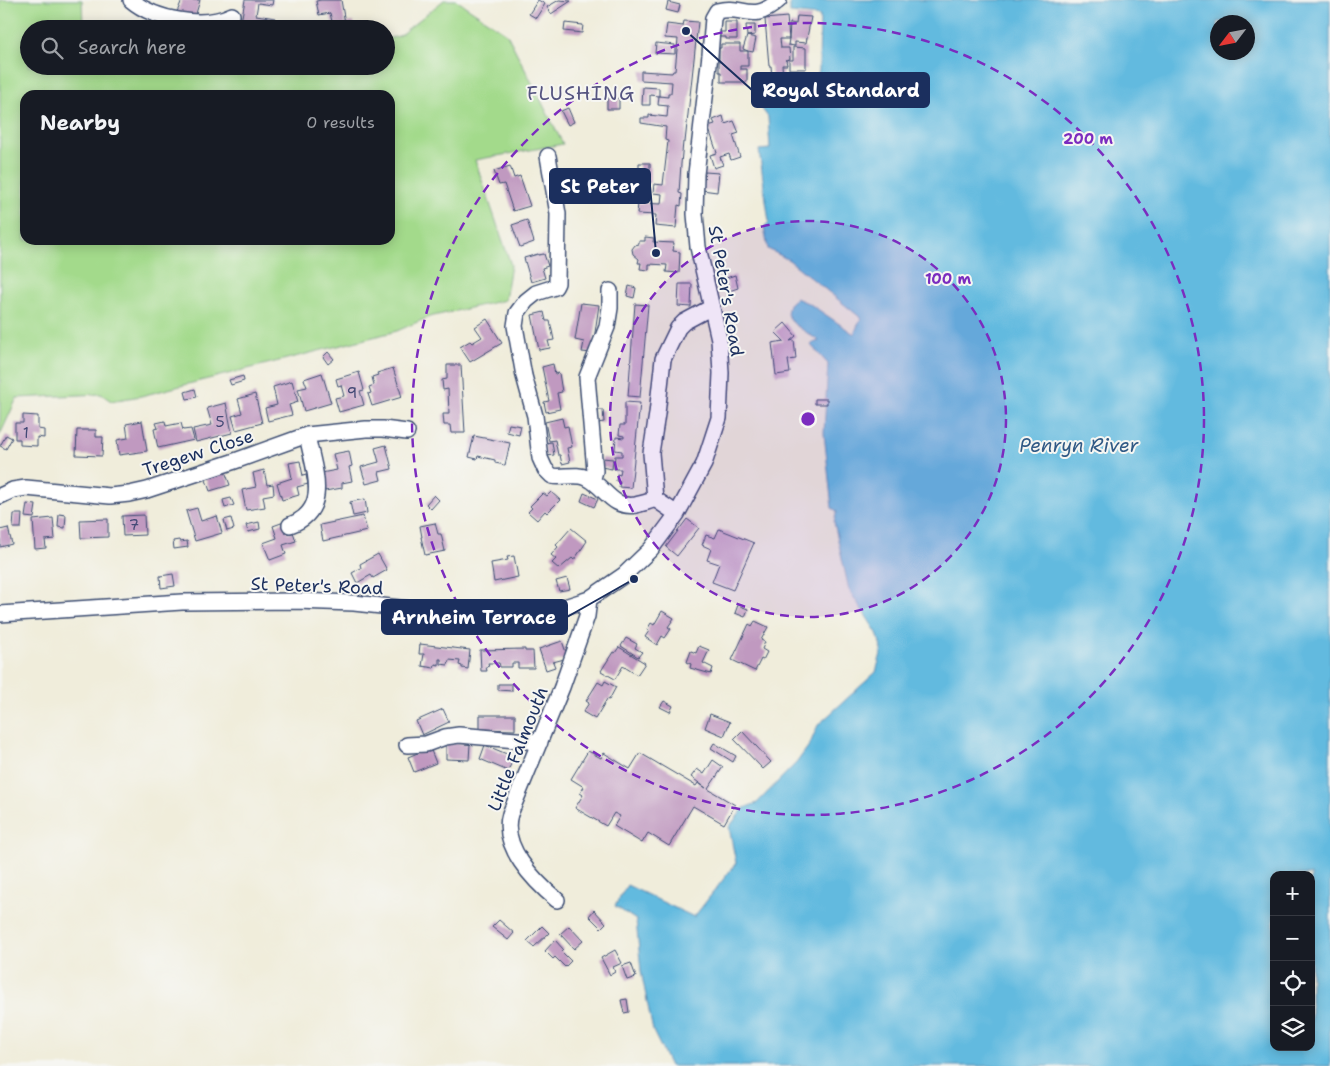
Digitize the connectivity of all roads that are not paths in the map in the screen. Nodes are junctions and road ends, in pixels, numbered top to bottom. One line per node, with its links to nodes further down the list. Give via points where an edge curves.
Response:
1 (131, 0): 5 (street, via 148,10)
2 (779, 0): 3 (street, via 759,13)
3 (715, 6): 9 (street, St Peter's Road, via 696,174 695,214 698,247)
4 (232, 15): 6 (street)
5 (182, 20)
6 (219, 20)
7 (548, 156): 12 (street, via 558,214 557,283 526,301 517,313 515,326 542,464 552,476 581,476)
8 (610, 291): 12 (street, via 607,327 587,377 595,471)
9 (712, 307): 14 (street, via 678,328 663,359 651,453); 15 (street, St Peter's Road, via 721,364 719,418 704,464)
10 (407, 432): 11 (street, Tregew Close, via 366,429)
11 (308, 435): 13 (street, Tregew Close, via 129,494 110,496 26,488); 16 (street, via 316,500 305,516)
12 (592, 481): 14 (street, via 623,505)
13 (0, 496)
14 (655, 499): 15 (street)
15 (677, 514): 17 (street, St Peter's Road, via 638,563)
16 (290, 525)
17 (589, 599): 18 (street, St Peter's Road, via 546,613 501,619 354,603 296,601 189,602); 19 (street, Little Falmouth, via 581,635)
18 (0, 614)
19 (540, 742): 20 (street, via 459,735 426,744); 21 (street, Little Falmouth, via 510,814 508,832 513,850)
20 (407, 745)
21 (557, 900)

